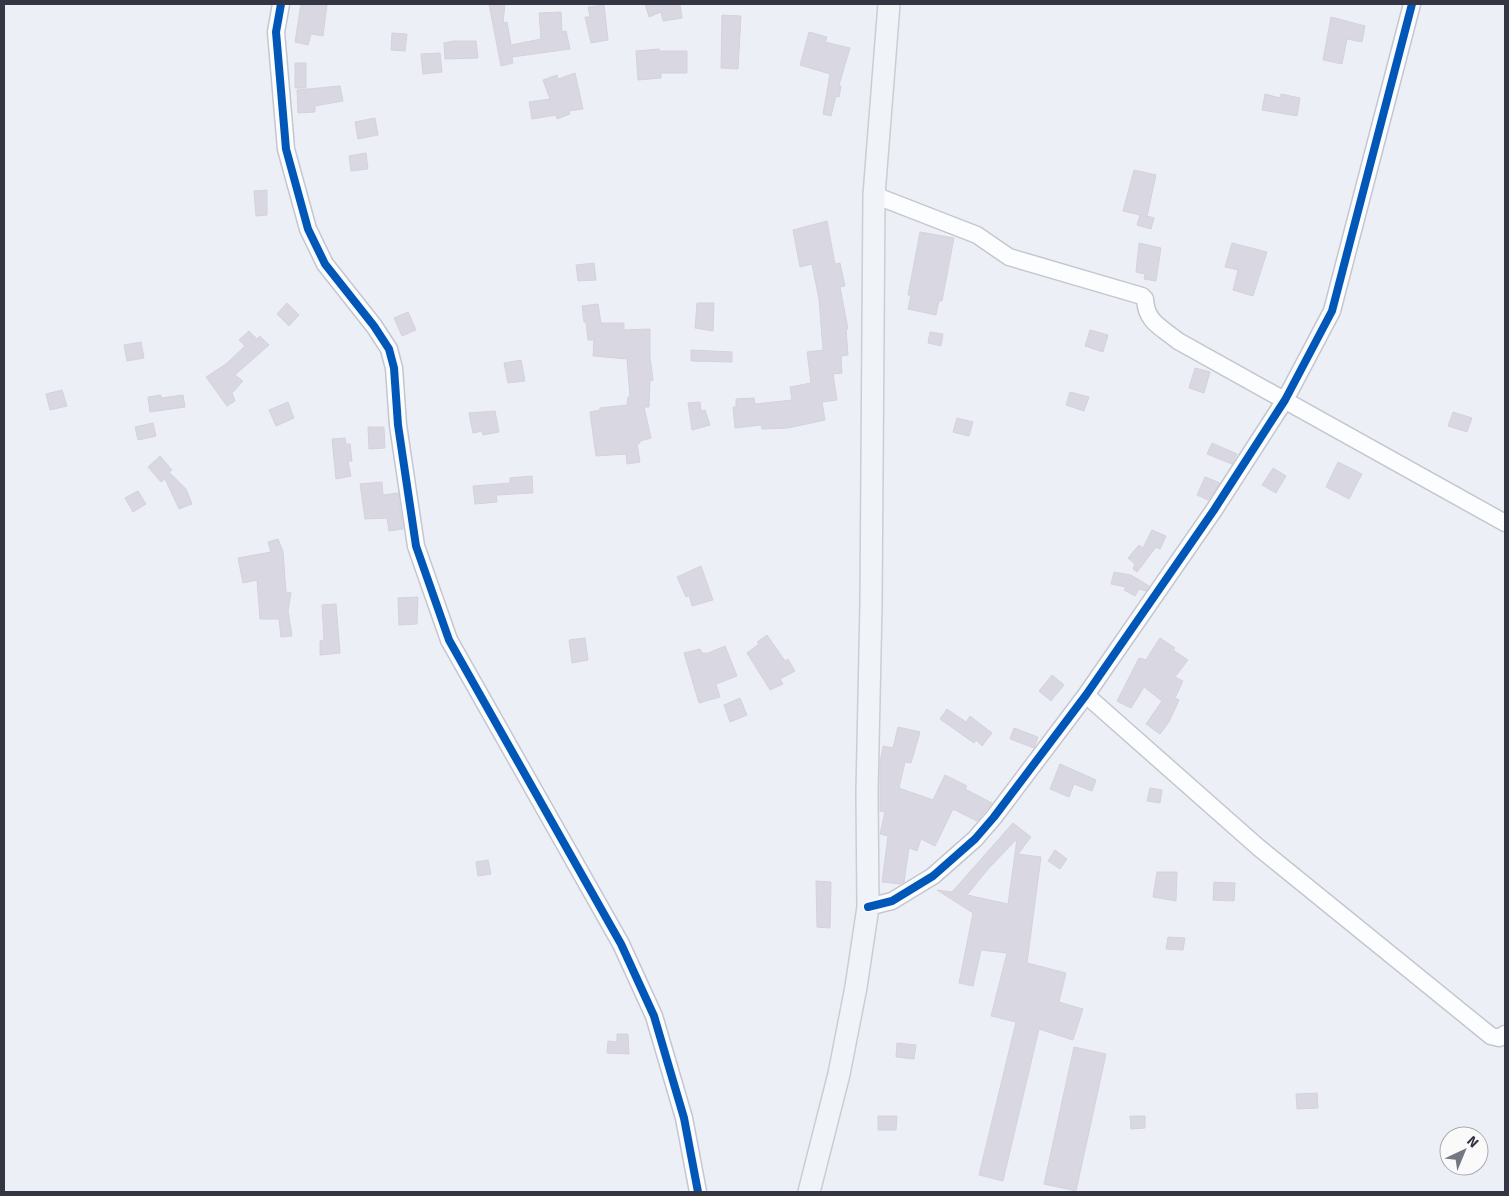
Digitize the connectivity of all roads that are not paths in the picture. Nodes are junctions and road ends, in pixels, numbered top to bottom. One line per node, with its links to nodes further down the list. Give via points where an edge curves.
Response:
1 (281, 4): 10 (street, via 276,32 286,149 308,229 325,264 389,349 416,546 449,640 621,944 654,1016 684,1118)
2 (888, 4): 4 (main road)
3 (1412, 4): 5 (street, via 1332,311)
4 (874, 195): 5 (street, via 977,235 1009,257 1142,296 1151,319 1178,341); 8 (main road)
5 (1285, 400): 6 (street); 7 (street, via 1214,510)
6 (1505, 523)
7 (1086, 695): 8 (street, via 1010,797 974,839 916,888 892,901); 9 (street, via 1258,847 1491,1036 1499,1038)
8 (868, 907): 11 (main road, via 839,1074)
9 (1505, 1034)
10 (698, 1192)
11 (809, 1192)

